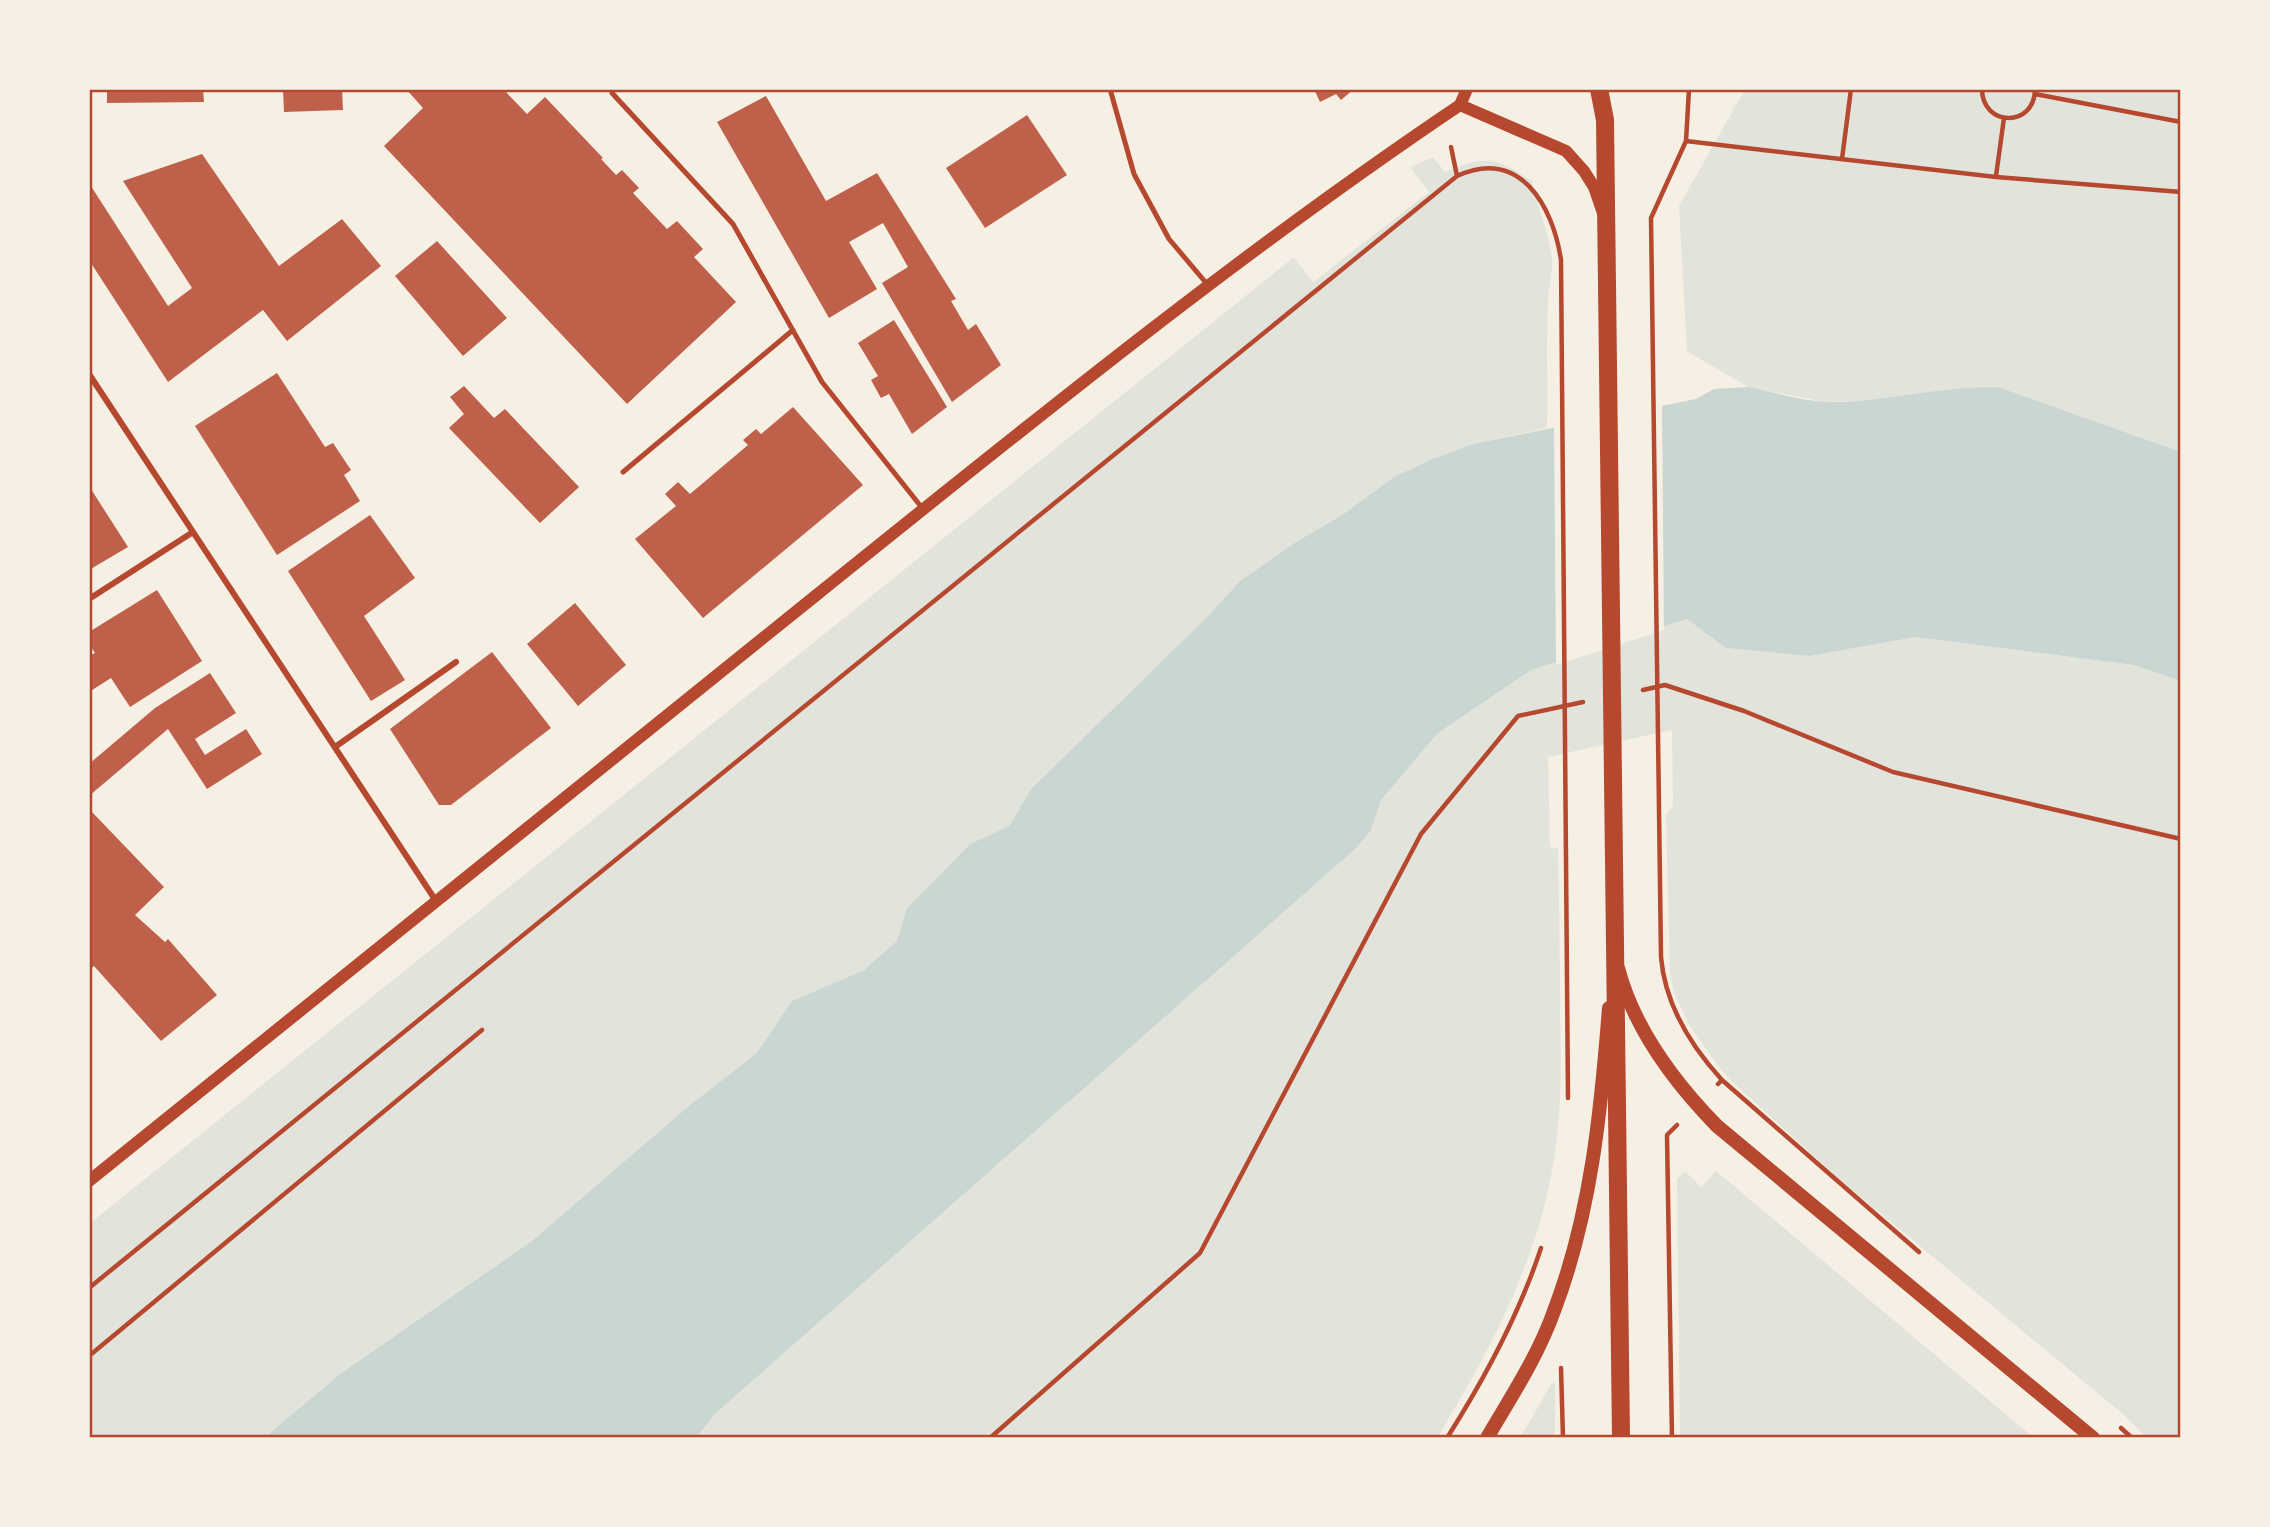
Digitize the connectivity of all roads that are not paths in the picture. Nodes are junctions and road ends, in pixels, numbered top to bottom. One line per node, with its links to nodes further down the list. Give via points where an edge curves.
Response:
1 (1110, 89): 9 (lane, via 1134,174 1169,239)
2 (1466, 89): 6 (street)
3 (1600, 89): 7 (main road)
4 (1611, 89): 7 (main road)
5 (612, 93): 10 (lane, via 733,224)
6 (1460, 105): 8 (street, via 1566,152 1594,187); 9 (street, via 1382,156)
7 (1605, 120): 8 (main road)
8 (1606, 221): 19 (main road)
9 (1208, 285): 13 (street)
10 (793, 330): 12 (lane); 13 (lane, via 822,382)
11 (89, 374): 14 (street)
12 (623, 472)
13 (923, 509): 18 (street)
14 (193, 533): 15 (street); 17 (street)
15 (89, 598)
16 (456, 662): 17 (street)
17 (335, 747): 18 (street)
18 (436, 901): 20 (street)
19 (1614, 941): 21 (main road, via 1601,1107 1571,1264 1554,1313); 22 (main road); 23 (main road, via 1621,977 1647,1034 1696,1105)
20 (89, 1181)
21 (1487, 1438)
22 (1620, 1438)
23 (2094, 1438)

